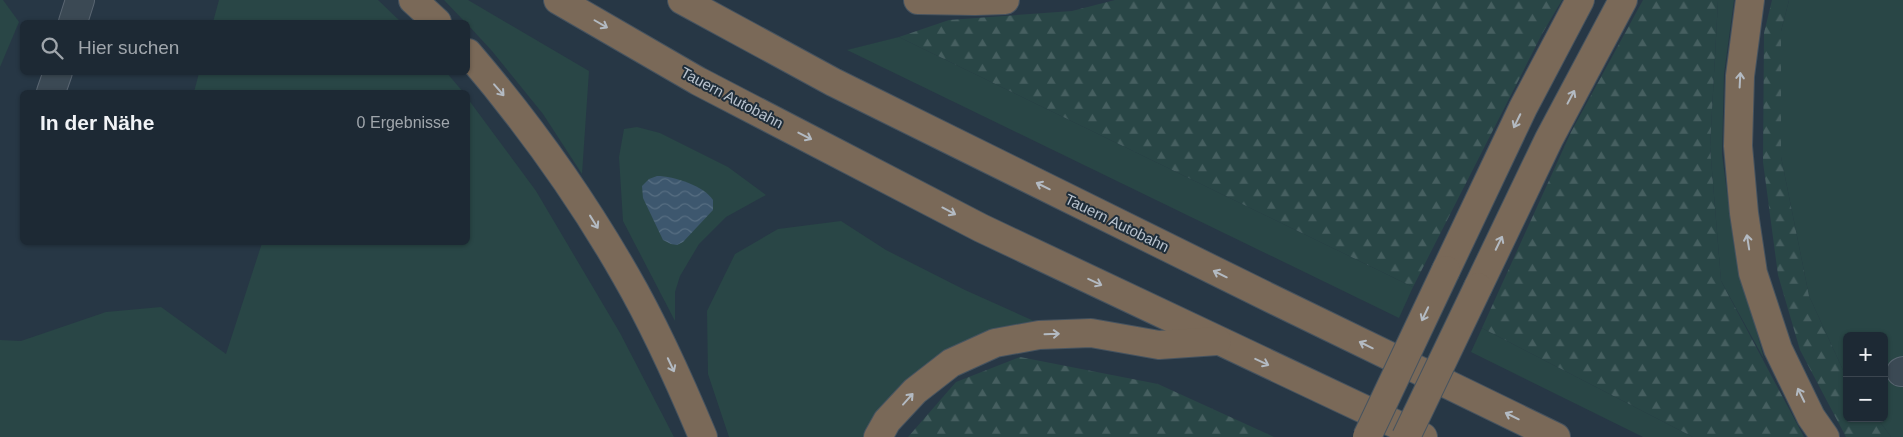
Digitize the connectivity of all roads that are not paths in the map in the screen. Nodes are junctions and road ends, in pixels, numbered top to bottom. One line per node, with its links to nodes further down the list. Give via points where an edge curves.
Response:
1 (80, 0): 10 (lane)
2 (413, 0): 11 (highway)
3 (558, 0): 15 (highway, Tauern Autobahn, one-way to 15, via 698,81 972,224)
4 (682, 0): 21 (highway, Tauern Autobahn, one-way to 4, via 842,86)
5 (918, 0): 6 (highway)
6 (1005, 0)
7 (1580, 0): 18 (highway, one-way to 18, bridge, via 1523,108)
8 (1623, 0): 19 (highway, one-way to 8, bridge, via 1549,139)
9 (1750, 0): 22 (highway, one-way to 9, via 1778,349 1754,273 1738,146 1740,76)
10 (74, 20)
11 (435, 20)
12 (470, 55): 16 (highway, one-way to 16, via 506,98 590,216 661,343)
13 (57, 75): 14 (lane)
14 (52, 90)
15 (1218, 341): 17 (highway, one-way to 15, via 915,391 951,363 995,343 1039,334 1091,333 1159,345); 20 (highway, Tauern Autobahn, one-way to 20)
16 (703, 437)
17 (878, 437)
18 (1367, 437)
19 (1406, 437)
20 (1422, 437)
21 (1556, 437)
22 (1825, 437)

